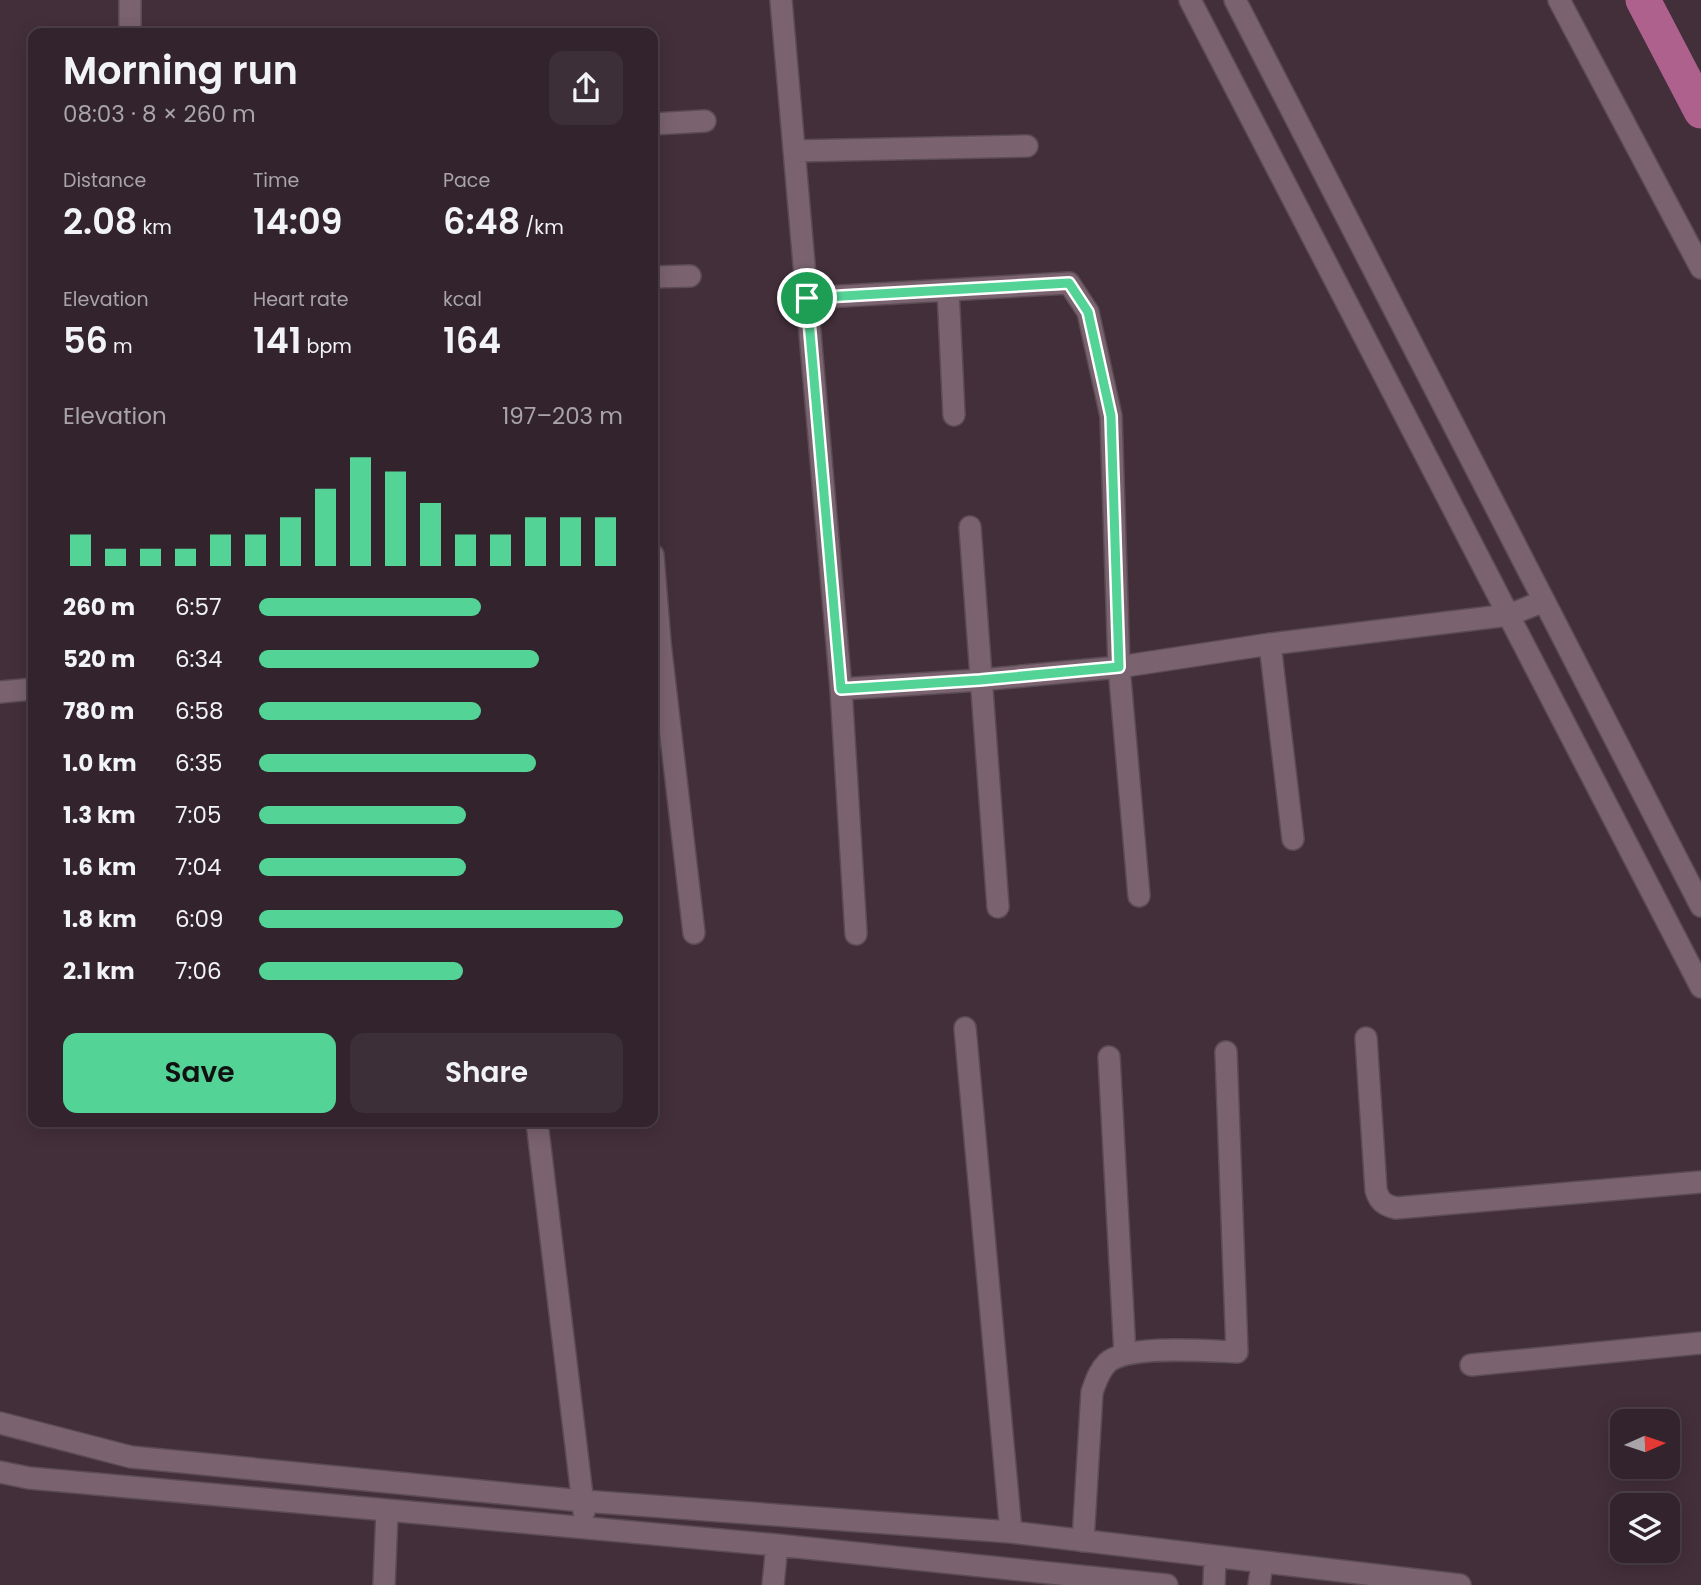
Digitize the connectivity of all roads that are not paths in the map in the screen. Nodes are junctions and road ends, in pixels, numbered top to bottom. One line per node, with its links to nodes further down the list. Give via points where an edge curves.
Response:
1 (130, 0): 6 (street)
2 (781, 0): 10 (street)
3 (1191, 0): 19 (street)
4 (1235, 0): 18 (street)
5 (1559, 0): 11 (street)
6 (130, 28)
7 (705, 121): 8 (street)
8 (658, 124)
9 (1027, 146): 10 (street)
10 (794, 151): 15 (street)
11 (1701, 268)
12 (690, 276): 13 (street)
13 (658, 277)
14 (948, 290): 15 (street); 16 (street); 22 (street, via 1069,283 1088,312 1111,416)
15 (807, 298): 25 (street)
16 (954, 415)
17 (970, 527): 23 (street)
18 (1544, 601): 19 (street); 29 (street)
19 (1509, 615): 20 (street); 33 (street)
20 (1270, 644): 22 (street); 27 (street)
21 (658, 651): 31 (street)
22 (1119, 667): 23 (street); 28 (street)
23 (980, 680): 25 (street); 30 (street)
24 (28, 689): 26 (street)
25 (841, 689): 32 (street)
26 (0, 692)
27 (1293, 839)
28 (1139, 897)
29 (1701, 906)
30 (998, 908)
31 (694, 933)
32 (856, 934)
33 (1701, 987)
34 (965, 1028): 48 (street)
35 (1366, 1038): 39 (street, via 1376,1190 1386,1206)
36 (1226, 1052): 41 (street, via 1237,1352)
37 (1109, 1056): 41 (street)
38 (538, 1127): 45 (street)
39 (1701, 1182)
40 (1701, 1343): 42 (street)
41 (1125, 1354): 49 (street, via 1109,1361 1092,1392)
42 (1471, 1365)
43 (0, 1423): 45 (street, via 131,1457)
44 (0, 1472): 46 (street, via 29,1479)
45 (583, 1501): 47 (street); 48 (street)
46 (387, 1512): 47 (street); 53 (street)
47 (585, 1529): 50 (street)
48 (1011, 1532): 49 (street)
49 (1083, 1541): 51 (street)
50 (777, 1545): 54 (street); 55 (street)
51 (1215, 1557): 52 (street); 56 (street)
52 (1262, 1563): 57 (street); 58 (street)
53 (384, 1585)
54 (773, 1585)
55 (1167, 1585)
56 (1214, 1585)
57 (1259, 1585)
58 (1460, 1585)

